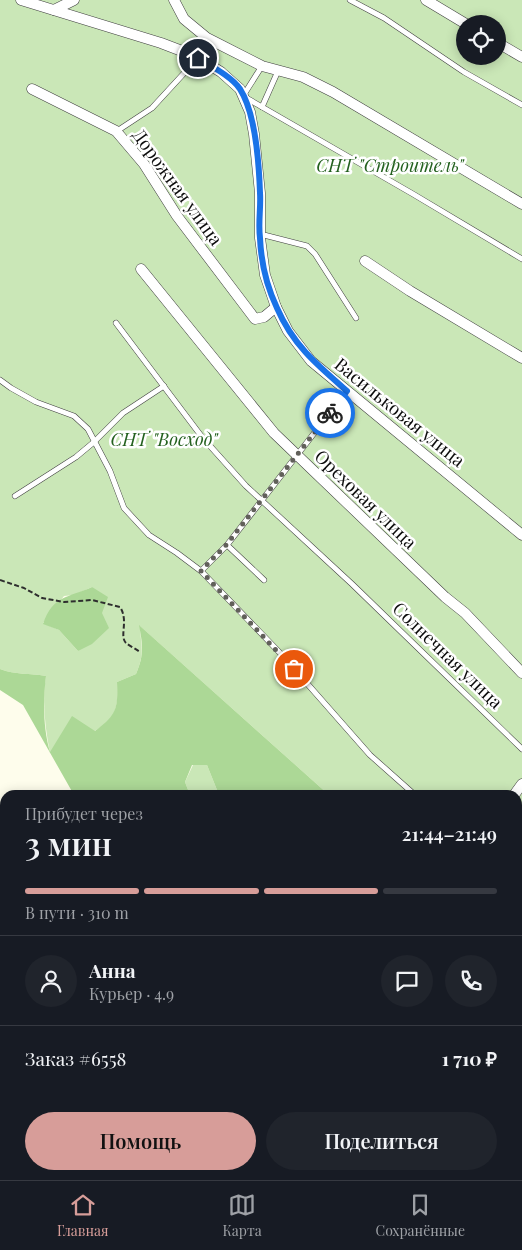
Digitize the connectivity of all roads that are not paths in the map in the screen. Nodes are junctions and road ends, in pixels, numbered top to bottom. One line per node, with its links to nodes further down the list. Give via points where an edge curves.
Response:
1 (20, 0): 6 (street, Васильковая улица)
2 (74, 0): 6 (street)
3 (174, 0): 11 (street, via 184,19 207,38)
4 (350, 0): 15 (lane, via 384,18 464,72)
5 (426, 0): 7 (street)
6 (54, 10): 10 (street, Васильковая улица, via 161,43)
7 (456, 18)
8 (506, 47): 9 (street)
9 (522, 57)
10 (198, 58): 14 (street, Васильковая улица, via 221,72 240,89); 17 (lane, via 152,108)
11 (262, 66): 12 (street); 14 (lane)
12 (278, 70): 16 (lane); 18 (street, via 303,77 333,92)
13 (32, 89): 17 (street, Дорожная улица)
14 (243, 96): 16 (lane); 19 (street, Васильковая улица, via 254,134)
15 (522, 104)
16 (262, 107): 20 (lane)
17 (116, 132): 23 (street, Дорожная улица, via 144,164 177,216 255,319 264,317)
18 (522, 204)
19 (260, 234): 23 (street, Васильковая улица, via 266,275); 24 (lane, via 307,246)
20 (522, 259)
21 (365, 261): 26 (street)
22 (141, 269): 31 (street, Ореховая улица, via 241,394)
23 (276, 307): 29 (street, Васильковая улица, via 288,331 312,361)
24 (356, 318)
25 (116, 323): 28 (lane, Солнечная улица)
26 (522, 358)
27 (0, 380): 30 (lane, via 36,402 74,416 88,429)
28 (164, 386): 30 (lane, via 123,413); 33 (lane, Солнечная улица, via 202,437)
29 (347, 391): 31 (lane); 34 (street, Васильковая улица)
30 (94, 442): 32 (lane); 36 (lane, via 110,471 124,508 149,535)
31 (296, 454): 33 (lane); 38 (street, Ореховая улица, via 465,613)
32 (15, 496)
33 (262, 501): 35 (lane); 39 (lane, Солнечная улица)
34 (522, 535)
35 (227, 544): 36 (lane); 37 (lane)
36 (201, 571): 40 (lane, via 282,655 370,755)
37 (264, 580)
38 (522, 673)
39 (522, 749)
40 (410, 790)

